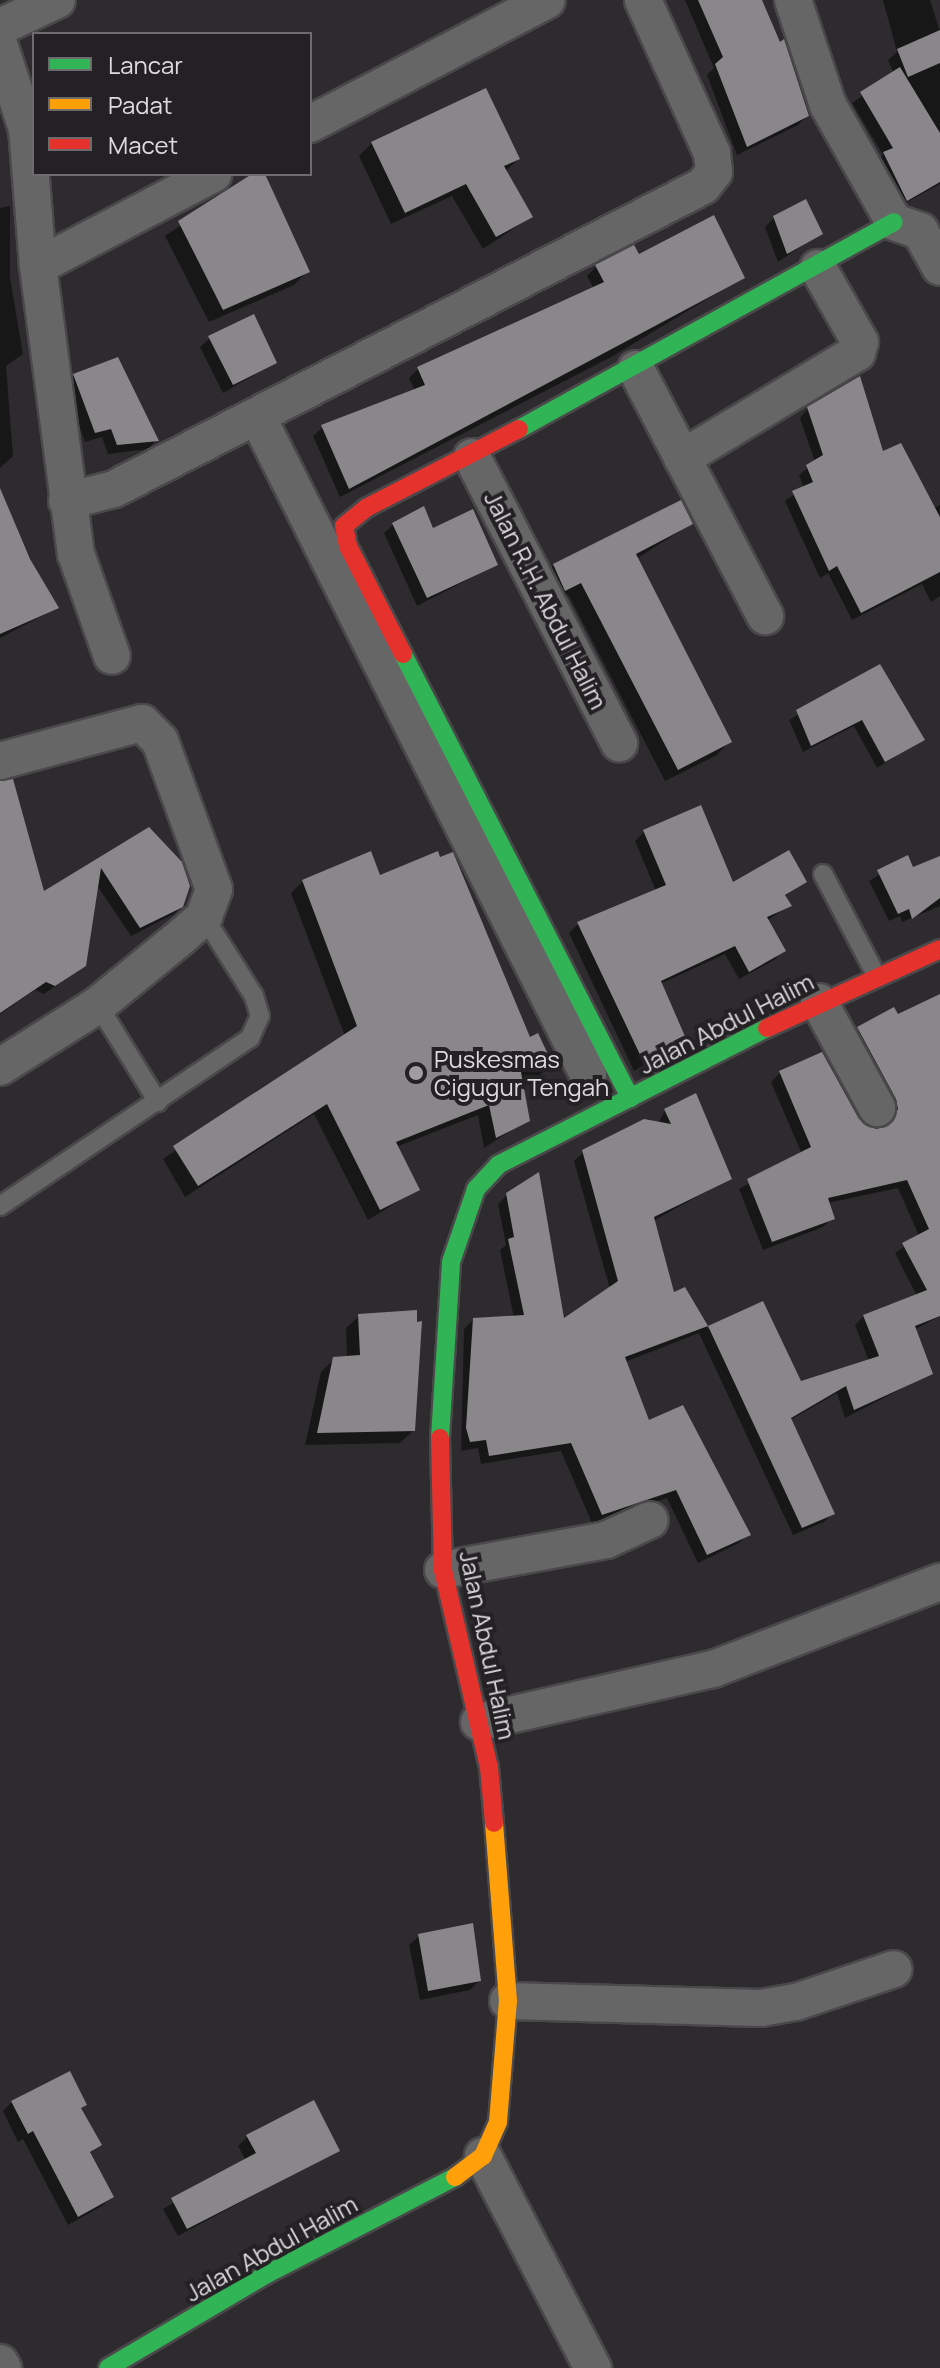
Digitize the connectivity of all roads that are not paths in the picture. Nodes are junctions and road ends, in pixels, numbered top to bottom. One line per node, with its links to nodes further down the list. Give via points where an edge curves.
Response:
1 (57, 0): 5 (street)
2 (547, 0): 7 (street)
3 (643, 0): 14 (street, via 712,153 714,172 703,186)
4 (793, 0): 9 (street, via 828,105)
5 (0, 27)
6 (0, 47): 10 (street, via 27,129)
7 (312, 123)
8 (209, 176): 10 (street)
9 (894, 222): 11 (street, via 920,231); 12 (street)
10 (38, 266): 17 (street)
11 (940, 267)
12 (818, 268): 13 (street); 16 (street, via 860,342 857,353)
13 (636, 369): 15 (street); 16 (street)
14 (257, 416): 17 (street, via 114,489); 29 (street)
15 (472, 457): 20 (street, Jalan R.H. Abdul Halim); 30 (street, via 366,508 344,526 344,535)
16 (682, 458): 18 (street)
17 (67, 501): 19 (street, via 76,554)
18 (765, 616)
19 (112, 656)
20 (619, 743)
21 (0, 761): 23 (street, via 142,723 160,741 208,861 214,889)
22 (823, 874): 25 (lane)
23 (204, 917): 27 (street); 31 (lane, via 254,996 260,1016 250,1038)
24 (940, 949): 25 (street, Jalan Abdul Halim)
25 (876, 975): 26 (street, Jalan Abdul Halim)
26 (819, 1002): 30 (street, Jalan Abdul Halim); 32 (street)
27 (98, 1005): 28 (street); 31 (lane)
28 (0, 1067)
29 (588, 1074)
30 (630, 1098): 35 (street, Jalan Abdul Halim, via 498,1165 476,1189 463,1218 451,1262 443,1363)
31 (158, 1102): 33 (lane)
32 (877, 1108)
33 (0, 1206)
34 (650, 1520): 35 (street, via 606,1540)
35 (443, 1570): 37 (street, Jalan Abdul Halim)
36 (940, 1582): 37 (street, via 713,1669)
37 (479, 1722): 39 (street, Jalan Abdul Halim, via 489,1767)
38 (894, 1969): 39 (street, via 796,2002 761,2008)
39 (508, 2001): 40 (street, Jalan Abdul Halim, via 498,2122)
40 (483, 2156): 41 (street, Jalan Abdul Halim, via 450,2180 267,2274); 42 (street)
41 (108, 2368)
42 (593, 2368)

